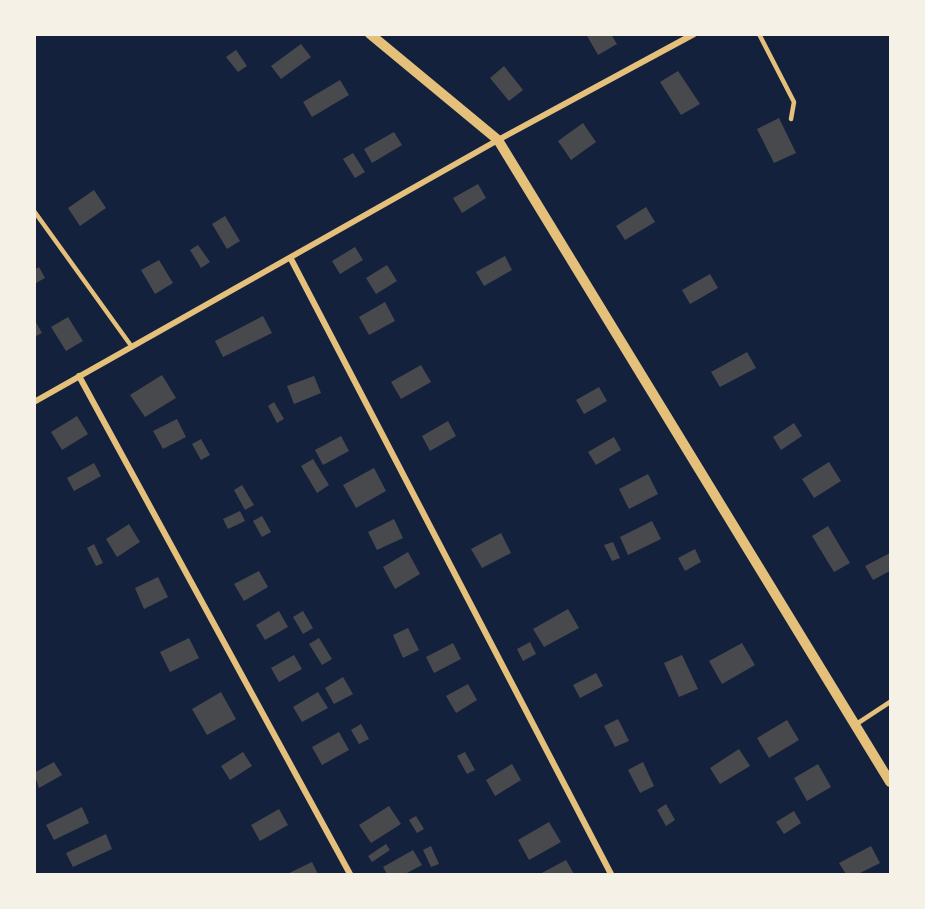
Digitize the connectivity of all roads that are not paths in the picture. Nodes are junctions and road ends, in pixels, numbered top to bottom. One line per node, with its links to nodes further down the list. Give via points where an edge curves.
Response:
1 (370, 34): 5 (street)
2 (694, 34): 5 (street)
3 (759, 34): 4 (lane, via 794,102)
4 (791, 119)
5 (498, 140): 7 (street); 12 (street)
6 (34, 211): 8 (lane)
7 (291, 259): 8 (street); 15 (street)
8 (132, 346): 9 (street)
9 (79, 376): 10 (street); 14 (street)
10 (34, 402)
11 (891, 702): 12 (lane)
12 (855, 725): 13 (street)
13 (891, 782)
14 (350, 874)
15 (610, 874)

